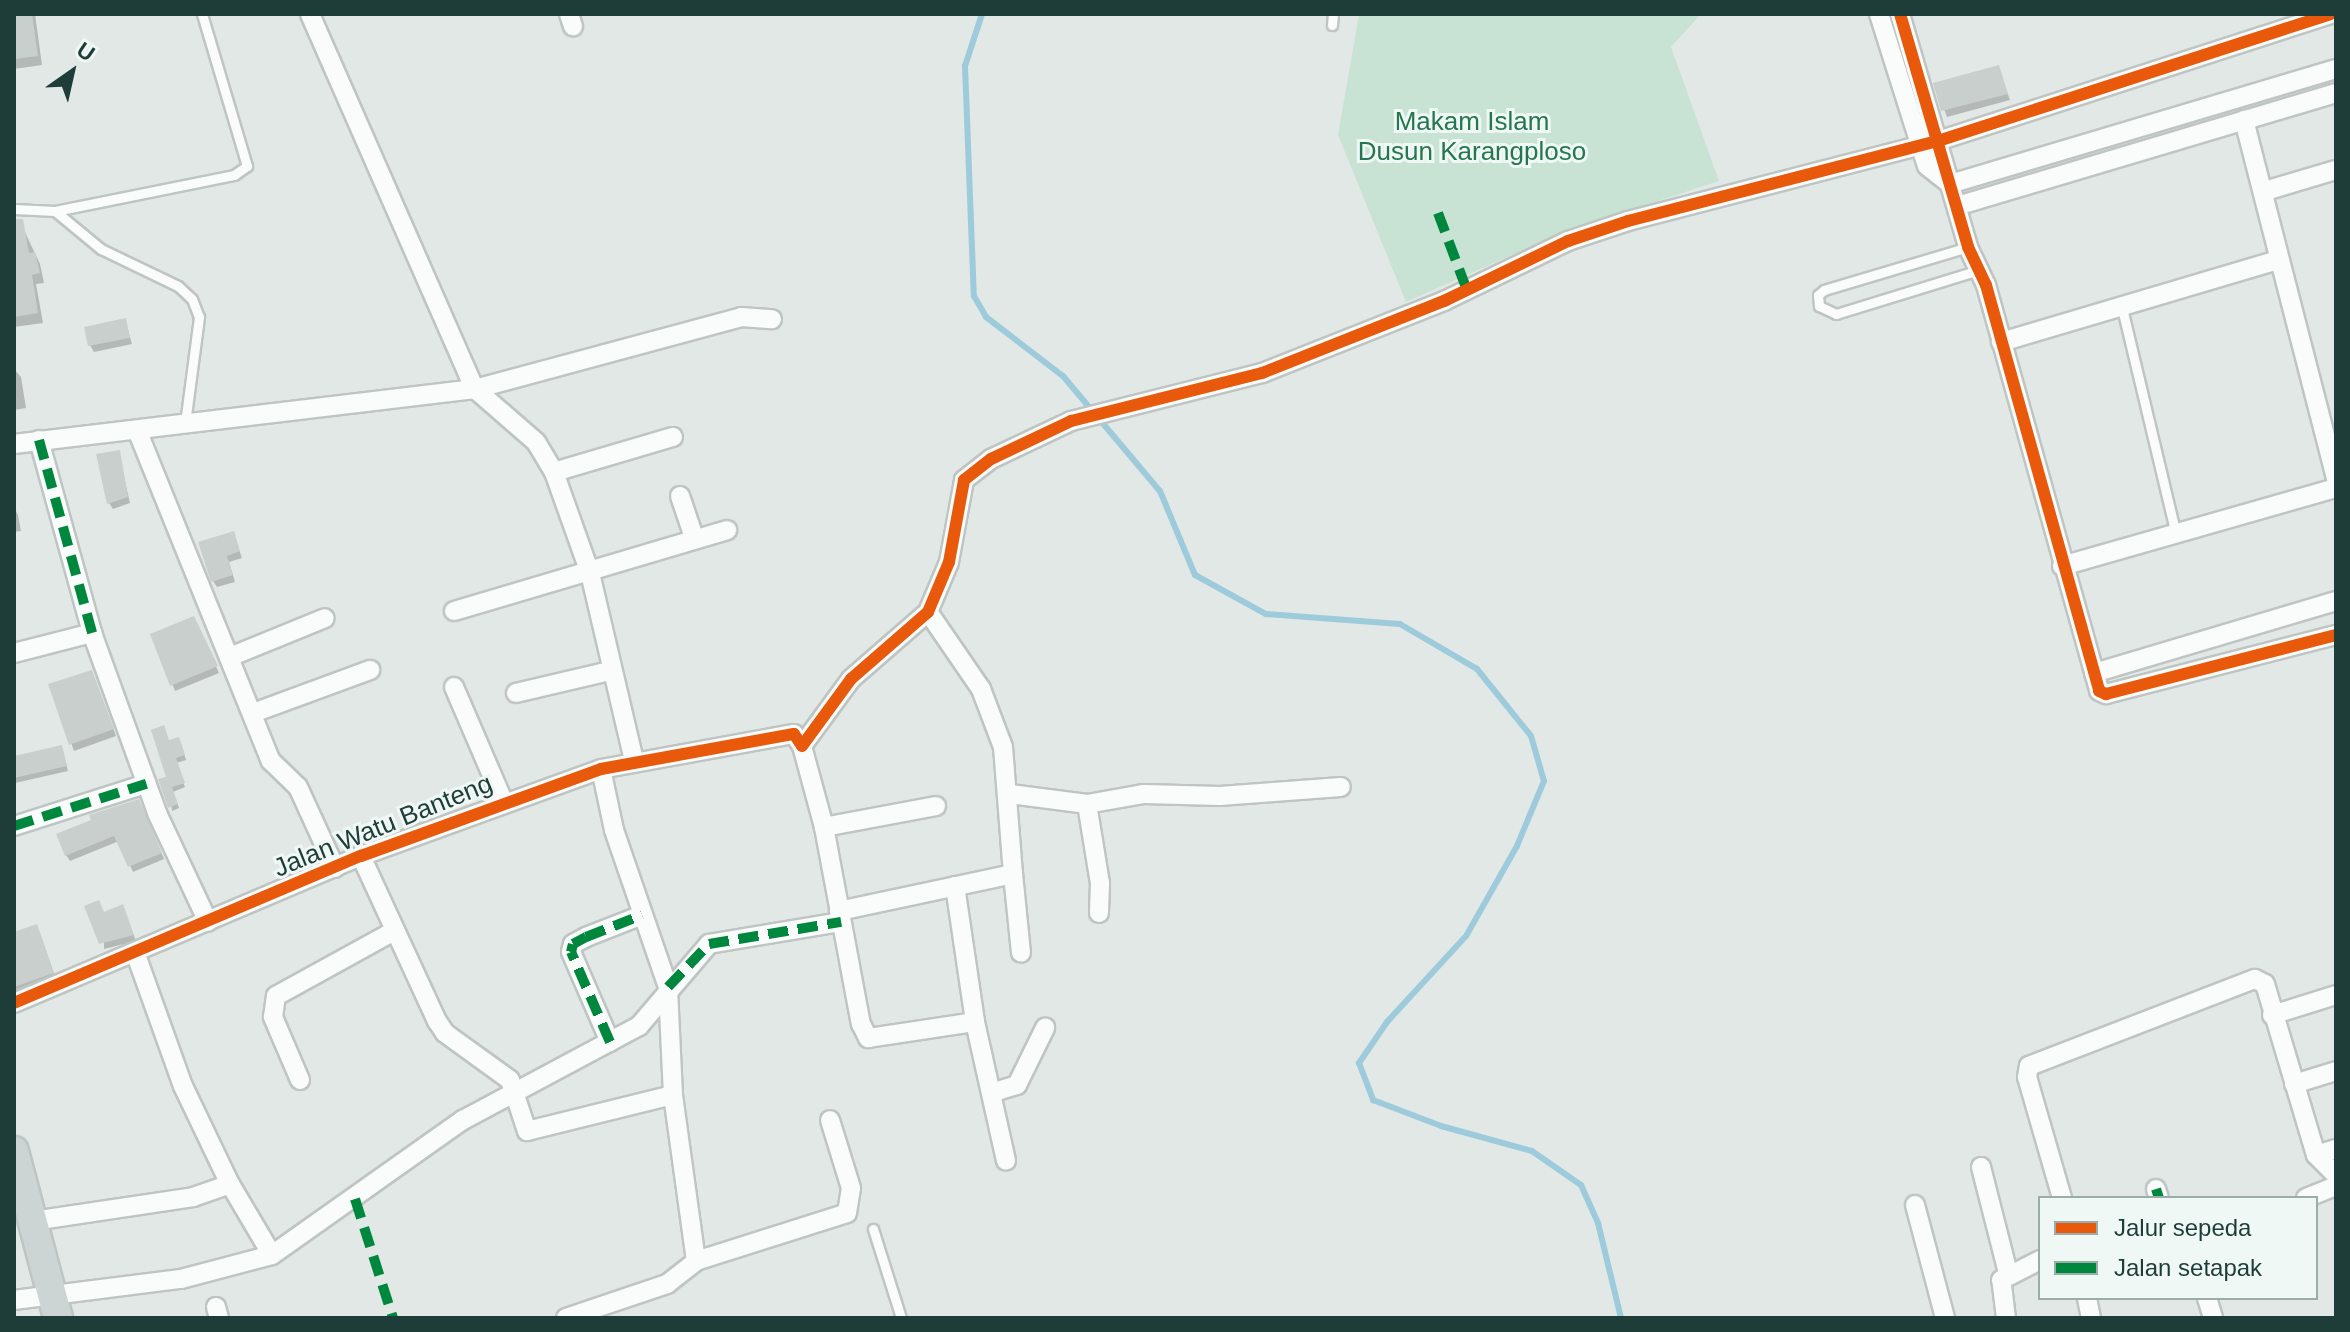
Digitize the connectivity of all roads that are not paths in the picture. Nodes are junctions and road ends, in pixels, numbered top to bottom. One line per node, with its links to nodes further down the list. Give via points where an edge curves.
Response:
1 (202, 14): 16 (lane, via 247,166 234,175)
2 (310, 14): 23 (street)
3 (1879, 14): 10 (street)
4 (1900, 14): 9 (street)
5 (2328, 14): 9 (street)
6 (2336, 69): 12 (street)
7 (2336, 93): 8 (street)
8 (2244, 120): 13 (street); 14 (street)
9 (1941, 140): 10 (street); 12 (street)
10 (1921, 144): 12 (street, via 1927,166); 40 (street, via 1628,221 1568,241 1444,301 1262,373 1098,410 1071,421 991,459 964,480 949,562)
11 (2336, 170): 13 (street)
12 (1950, 184): 14 (street)
13 (2265, 191): 18 (street)
14 (1957, 206): 17 (street)
15 (14, 209): 16 (lane)
16 (55, 211): 24 (lane, via 101,249 178,286 192,299 199,317)
17 (1968, 247): 19 (street); 19 (lane, via 1824,290 1818,295 1819,306 1836,314)
18 (2278, 260): 20 (street); 30 (street)
19 (1976, 271): 22 (street, via 1986,285)
20 (2122, 308): 22 (street); 34 (lane)
21 (772, 319): 23 (street, via 741,317)
22 (2001, 342): 36 (street)
23 (475, 389): 24 (street); 29 (street, via 536,442)
24 (185, 424): 25 (street)
25 (137, 430): 27 (street); 45 (street)
26 (673, 437): 29 (street)
27 (39, 440): 28 (street); 42 (street)
28 (14, 444)
29 (554, 472): 37 (street)
30 (2336, 478)
31 (2336, 488): 34 (street)
32 (680, 496): 35 (street)
33 (727, 530): 35 (street)
34 (2176, 534): 36 (street)
35 (695, 540): 37 (street)
36 (2062, 566): 48 (street)
37 (590, 573): 39 (street); 47 (street)
38 (2336, 601): 48 (street)
39 (454, 611)
40 (928, 612): 52 (street); 57 (street, via 981,689 1003,747)
41 (325, 618): 45 (street)
42 (92, 633): 44 (street); 55 (street)
43 (2336, 635): 48 (street, via 2106,694 2099,691)
44 (14, 653)
45 (232, 656): 51 (street)
46 (370, 670): 51 (street)
47 (610, 671): 50 (street); 53 (street)
48 (2094, 673)
49 (454, 687): 58 (street)
50 (516, 693)
51 (253, 713): 64 (street, via 271,761 298,787)
52 (793, 739): 53 (street, Jalan Watu Banteng); 62 (street)
53 (634, 760): 54 (street, Jalan Watu Banteng)
54 (601, 769): 58 (street, Jalan Watu Banteng); 68 (street)
55 (146, 784): 61 (street); 70 (street)
56 (1341, 787): 59 (street, via 1220,796 1144,794)
57 (1010, 794): 59 (street); 65 (street)
58 (503, 801): 63 (street, Jalan Watu Banteng)
59 (1087, 804): 67 (street, via 1100,883)
60 (936, 806): 62 (street)
61 (14, 826)
62 (824, 827): 69 (street)
63 (361, 856): 64 (street, Jalan Watu Banteng); 71 (street)
64 (335, 868): 70 (street, Jalan Watu Banteng)
65 (1013, 874): 66 (street); 73 (street)
66 (955, 886): 69 (street); 78 (street)
67 (1099, 913)
68 (642, 915): 74 (street); 80 (street, via 573,944 575,966)
69 (840, 916): 74 (street, via 709,944); 78 (street, via 868,1038)
70 (208, 922): 72 (street, Jalan Watu Banteng)
71 (394, 931): 82 (street, via 276,996 273,1017); 84 (street, via 445,1033)
72 (135, 952): 76 (street, Jalan Watu Banteng); 94 (street, via 183,1086)
73 (1021, 953)
74 (666, 981): 80 (street, via 639,1026); 86 (street)
75 (2336, 995): 77 (street)
76 (14, 1003)
77 (2272, 1015): 83 (street); 96 (street, via 2265,984 2246,979 2029,1066 2027,1077)
78 (975, 1022): 85 (street)
79 (1045, 1028): 85 (street, via 1017,1085)
80 (607, 1038): 84 (street)
81 (2336, 1071): 83 (street)
82 (300, 1080)
83 (2294, 1084): 89 (street)
84 (513, 1085): 86 (street, via 524,1123 535,1133); 101 (street)
85 (994, 1092): 91 (street)
86 (673, 1095): 102 (street)
87 (830, 1120): 102 (street, via 851,1188 847,1213)
88 (2336, 1149): 89 (street)
89 (2316, 1155): 93 (street)
90 (15, 1159): 99 (main road)
91 (1006, 1161)
92 (1981, 1167): 104 (street)
93 (2336, 1175)
94 (230, 1184): 99 (street, via 193,1197); 101 (street)
95 (2336, 1186): 97 (street)
96 (2061, 1196)
97 (2311, 1196)
98 (1915, 1205): 109 (street)
99 (33, 1221): 105 (main road)
100 (873, 1229): 108 (lane)
101 (268, 1247): 105 (street, via 181,1279)
102 (696, 1261): 107 (street, via 667,1284)
103 (2038, 1261): 104 (street)
104 (2008, 1273): 110 (street, via 1999,1288)
105 (53, 1299): 106 (street)
106 (14, 1300)
107 (566, 1318)
108 (901, 1318)
109 (1945, 1318)
110 (2006, 1318)

